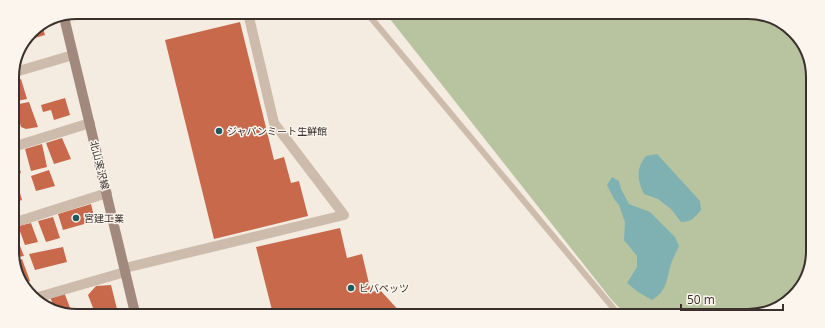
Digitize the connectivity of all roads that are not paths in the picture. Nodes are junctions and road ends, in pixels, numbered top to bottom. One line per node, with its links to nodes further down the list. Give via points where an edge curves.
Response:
1 (249, 19): 10 (street, via 274,123 344,215)
2 (371, 19): 13 (lane)
3 (65, 20): 4 (street, 北山実沢線)
4 (73, 55): 5 (street); 6 (street, 北山実沢線)
5 (19, 71)
6 (90, 123): 7 (street); 8 (street, 北山実沢線)
7 (19, 146)
8 (107, 194): 9 (street); 10 (street, 北山実沢線)
9 (19, 221)
10 (125, 270): 11 (street); 12 (street, 北山実沢線)
11 (41, 296)
12 (134, 309)
13 (614, 309)

